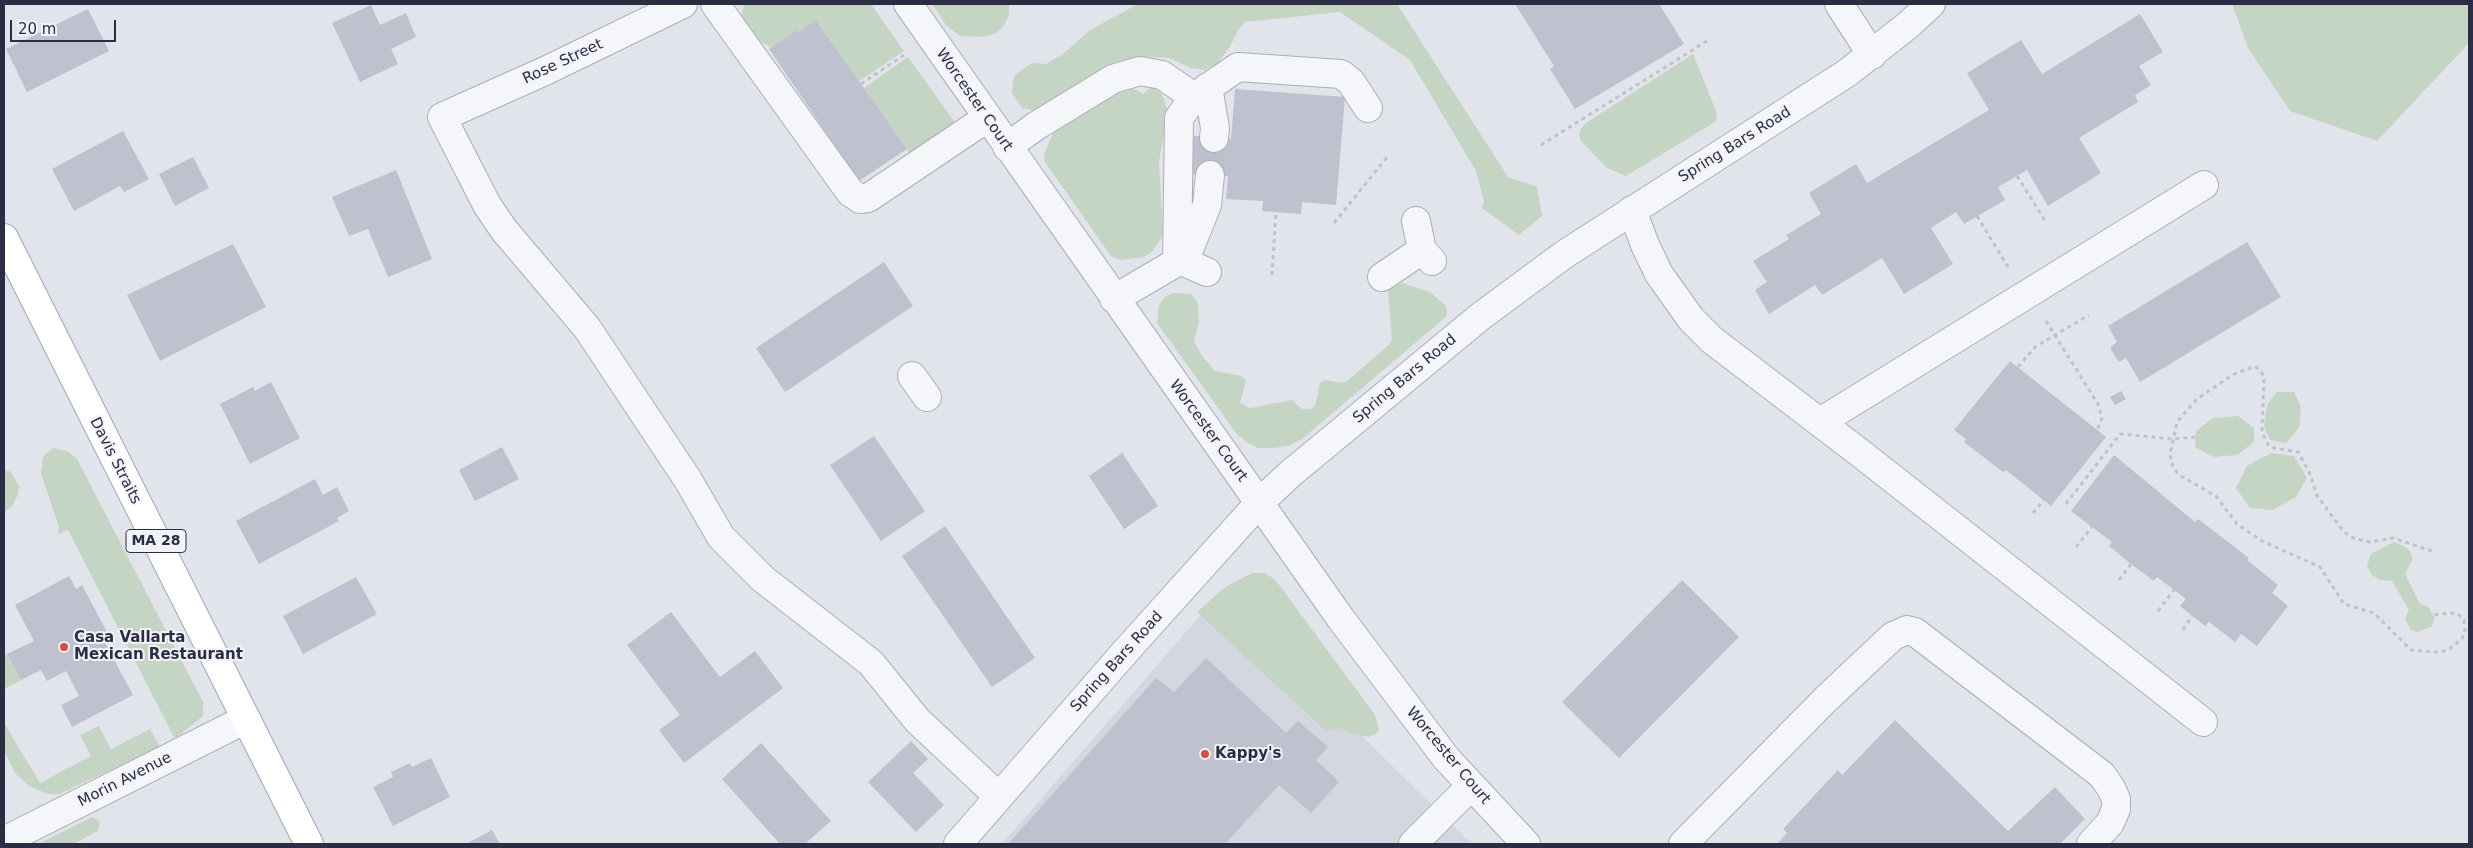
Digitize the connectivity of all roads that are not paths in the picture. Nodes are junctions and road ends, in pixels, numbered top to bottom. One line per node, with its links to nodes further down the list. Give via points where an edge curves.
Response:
1 (683, 4): 25 (street, Rose Street, via 442,117 487,205 504,230 587,328 688,480 721,536 763,579 872,663 917,720)
2 (715, 4): 9 (street, via 850,192 860,199 868,198)
3 (908, 4): 9 (street, Worcester Court)
4 (1840, 4): 6 (street)
5 (1931, 4): 6 (street, Spring Bars Road)
6 (1872, 55): 14 (street, Spring Bars Road, via 1756,133)
7 (1201, 92): 8 (street, via 1238,67 1340,74 1351,82); 10 (street, via 1215,128); 11 (street, via 1162,75 1140,72 1126,75 1113,79 1051,116); 17 (street, via 1179,118)
8 (1368, 108)
9 (987, 118): 11 (street, Worcester Court)
10 (1214, 138)
11 (1007, 147): 19 (street, Worcester Court)
12 (1210, 175): 17 (street, via 1207,205)
13 (2204, 185): 20 (street)
14 (1632, 210): 20 (street, via 1659,274 1692,319 1712,340); 21 (street, Spring Bars Road, via 1481,316)
15 (1416, 221): 18 (street, via 1427,255)
16 (4, 238): 22 (main road, Davis Straits / MA 28)
17 (1189, 266): 19 (street)
18 (1382, 277)
19 (1114, 299): 21 (street, Worcester Court)
20 (1820, 422): 23 (street)
21 (1259, 503): 24 (street, Worcester Court, via 1347,627); 25 (street, Spring Bars Road)
22 (246, 720): 26 (street, Morin Avenue); 27 (main road, Davis Straits / MA 28)
23 (2203, 722)
24 (1471, 786): 29 (street); 30 (street, Worcester Court)
25 (999, 797): 28 (street, Spring Bars Road)
26 (4, 840)
27 (309, 844)
28 (958, 844)
29 (1413, 844)
30 (1526, 844)
31 (1683, 844): 32 (street, via 1826,698 1892,636 1906,630 1915,632 2102,775 2112,788 2116,809 2110,823)
32 (2091, 844)

